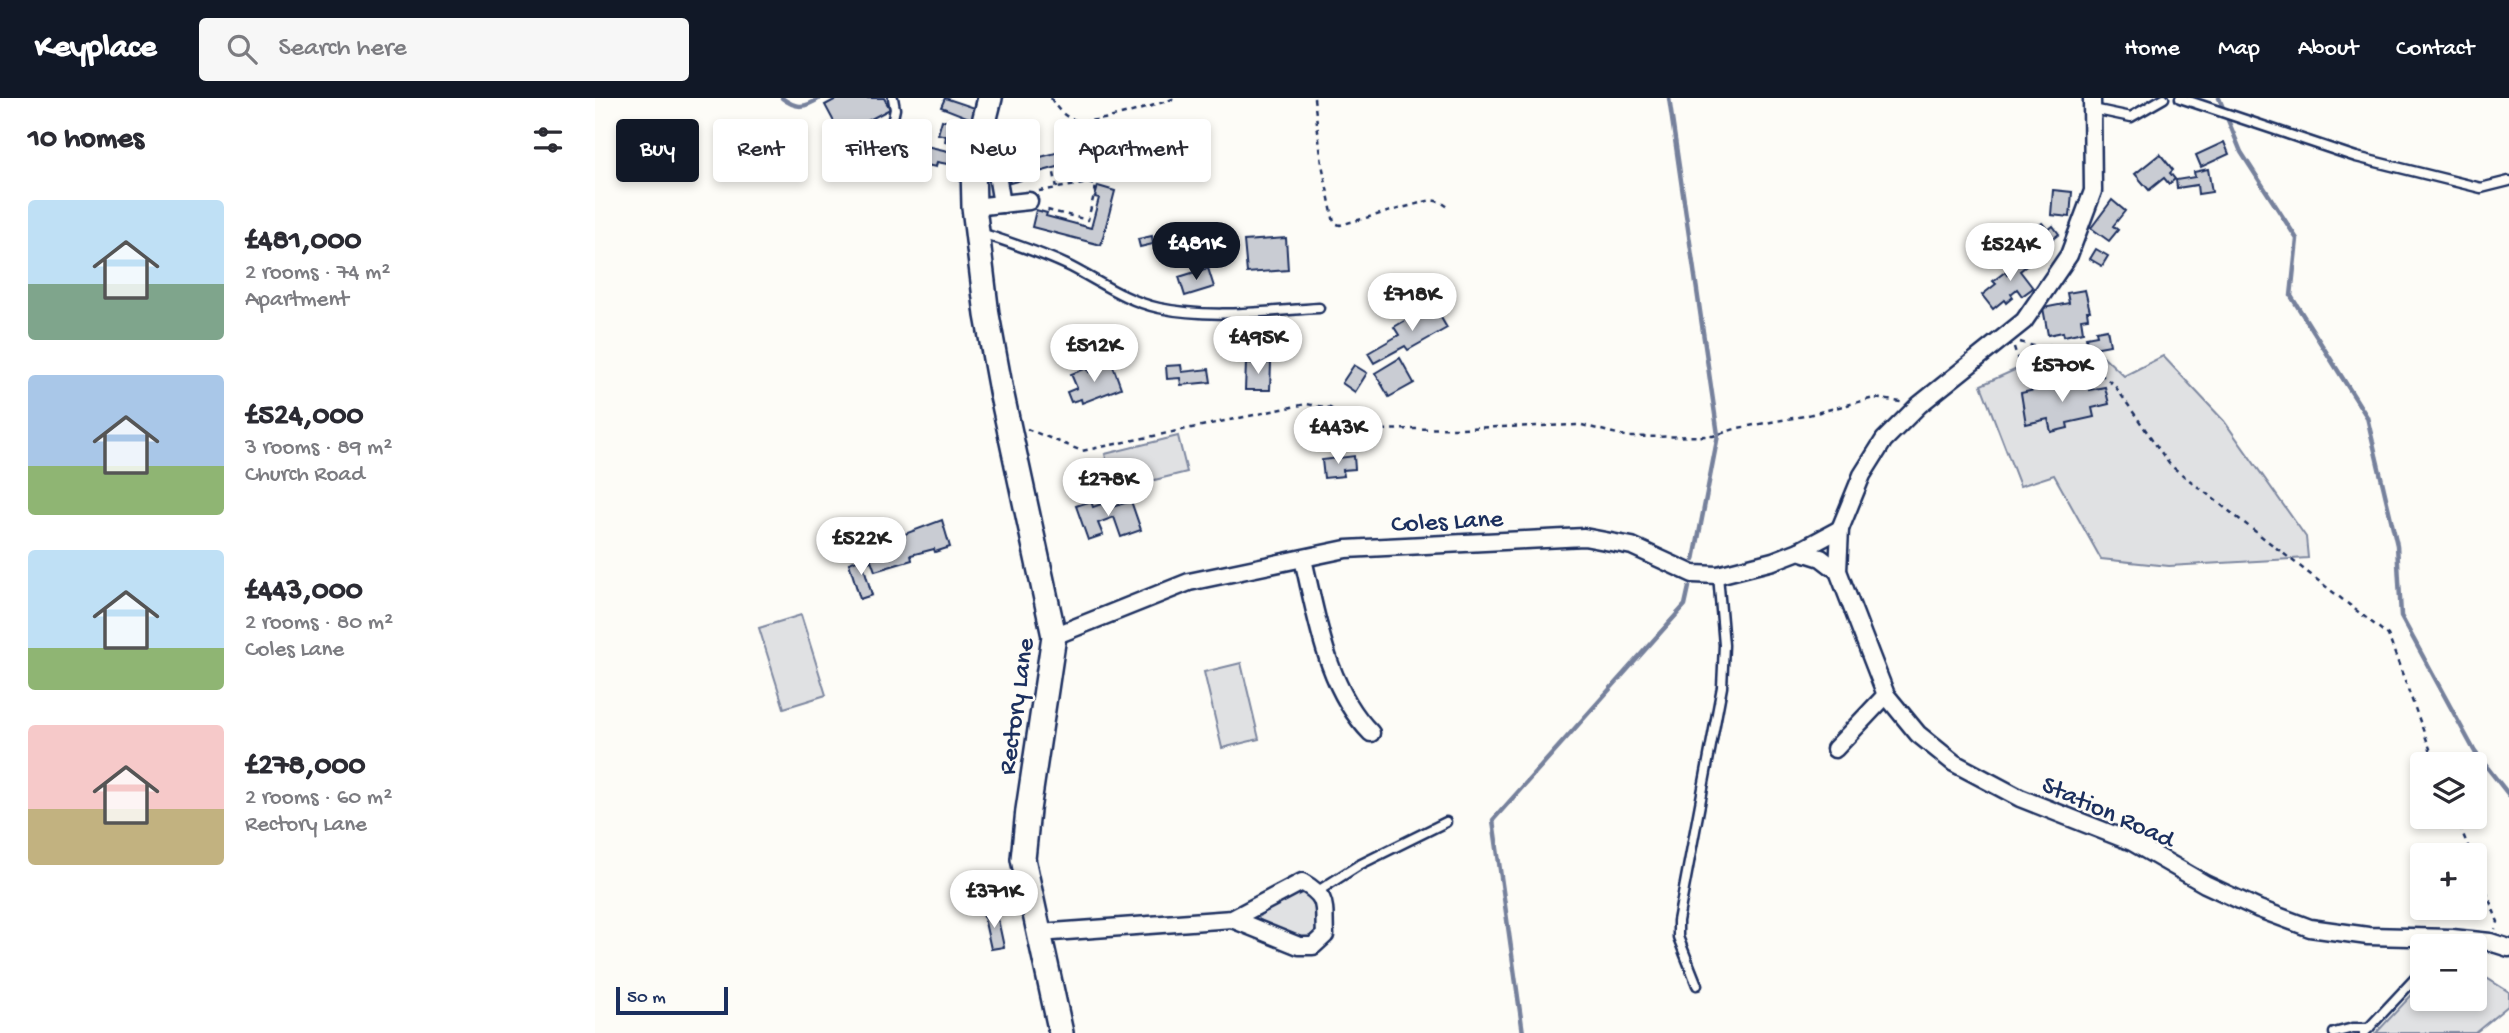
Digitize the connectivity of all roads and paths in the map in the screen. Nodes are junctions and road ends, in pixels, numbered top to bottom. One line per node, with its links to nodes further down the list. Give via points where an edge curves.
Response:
1 (893, 98): 9 (lane)
2 (990, 98): 15 (street, Rectory Lane, via 974,166)
3 (1051, 98): 4 (path, via 1065,116 1077,121 1136,111)
4 (1176, 98)
5 (1314, 98): 16 (path, via 1334,223 1431,200)
6 (2164, 98): 8 (lane, via 2131,117)
7 (2180, 98): 10 (lane, via 2368,160 2481,188)
8 (2093, 103): 20 (street, via 2093,191 2069,255 2024,321)
9 (893, 119)
10 (2509, 181)
11 (1009, 182): 14 (street)
12 (1089, 183): 13 (path); 13 (path, via 1085,165 1054,173); 14 (path, via 1096,186 1088,220)
13 (1058, 188): 14 (path)
14 (1024, 202): 15 (street); 17 (street)
15 (974, 207): 18 (street, Rectory Lane)
16 (1448, 207)
17 (1020, 219)
18 (978, 232): 19 (lane, via 1019,245 1157,307 1200,314); 23 (street, Rectory Lane, via 987,315)
19 (1319, 308)
20 (2009, 333): 21 (path, via 2021,370); 22 (street); 33 (path, via 2020,341 2040,348 2050,345 2086,362 2115,386 2170,465 2388,635)
21 (2035, 390)
22 (1919, 405): 23 (path, via 1874,398 1712,436 1629,437 1583,425 1374,430 1330,408 1306,404 1082,451); 24 (street, via 1884,440)
23 (1008, 422): 29 (street, Rectory Lane)
24 (1840, 528): 25 (street, Coles Lane); 27 (street, Station Road)
25 (1799, 551): 27 (street, via 1821,558); 28 (street, Coles Lane)
26 (1303, 559): 28 (street, Coles Lane, via 1346,549 1584,537 1632,546 1693,574); 29 (street, Coles Lane, via 1189,582); 31 (street, via 1321,634 1342,694)
27 (1838, 571): 30 (street, Station Road)
28 (1718, 575): 43 (lane, via 1722,687 1678,921 1678,937)
29 (1054, 636): 38 (street, Rectory Lane, via 1023,859)
30 (1886, 695): 32 (street); 39 (street, Station Road, via 1918,734 1954,763 2020,798 2132,842 2205,884 2310,928)
31 (1371, 733)
32 (1835, 749)
33 (2431, 752)
34 (1446, 822): 35 (lane)
35 (1318, 891): 37 (street, via 1302,882); 37 (street, via 1323,900 1325,935 1313,946 1299,947)
36 (2487, 894): 40 (path, via 2498,922)
37 (1232, 919): 38 (street)
38 (1039, 933): 45 (street, Rectory Lane)
39 (2410, 939)
40 (2490, 942): 41 (street, Station Road)
41 (2509, 948)
42 (2410, 984): 44 (lane)
43 (1697, 985)
44 (2367, 1030): 46 (lane)
45 (1061, 1033)
46 (2334, 1033)

